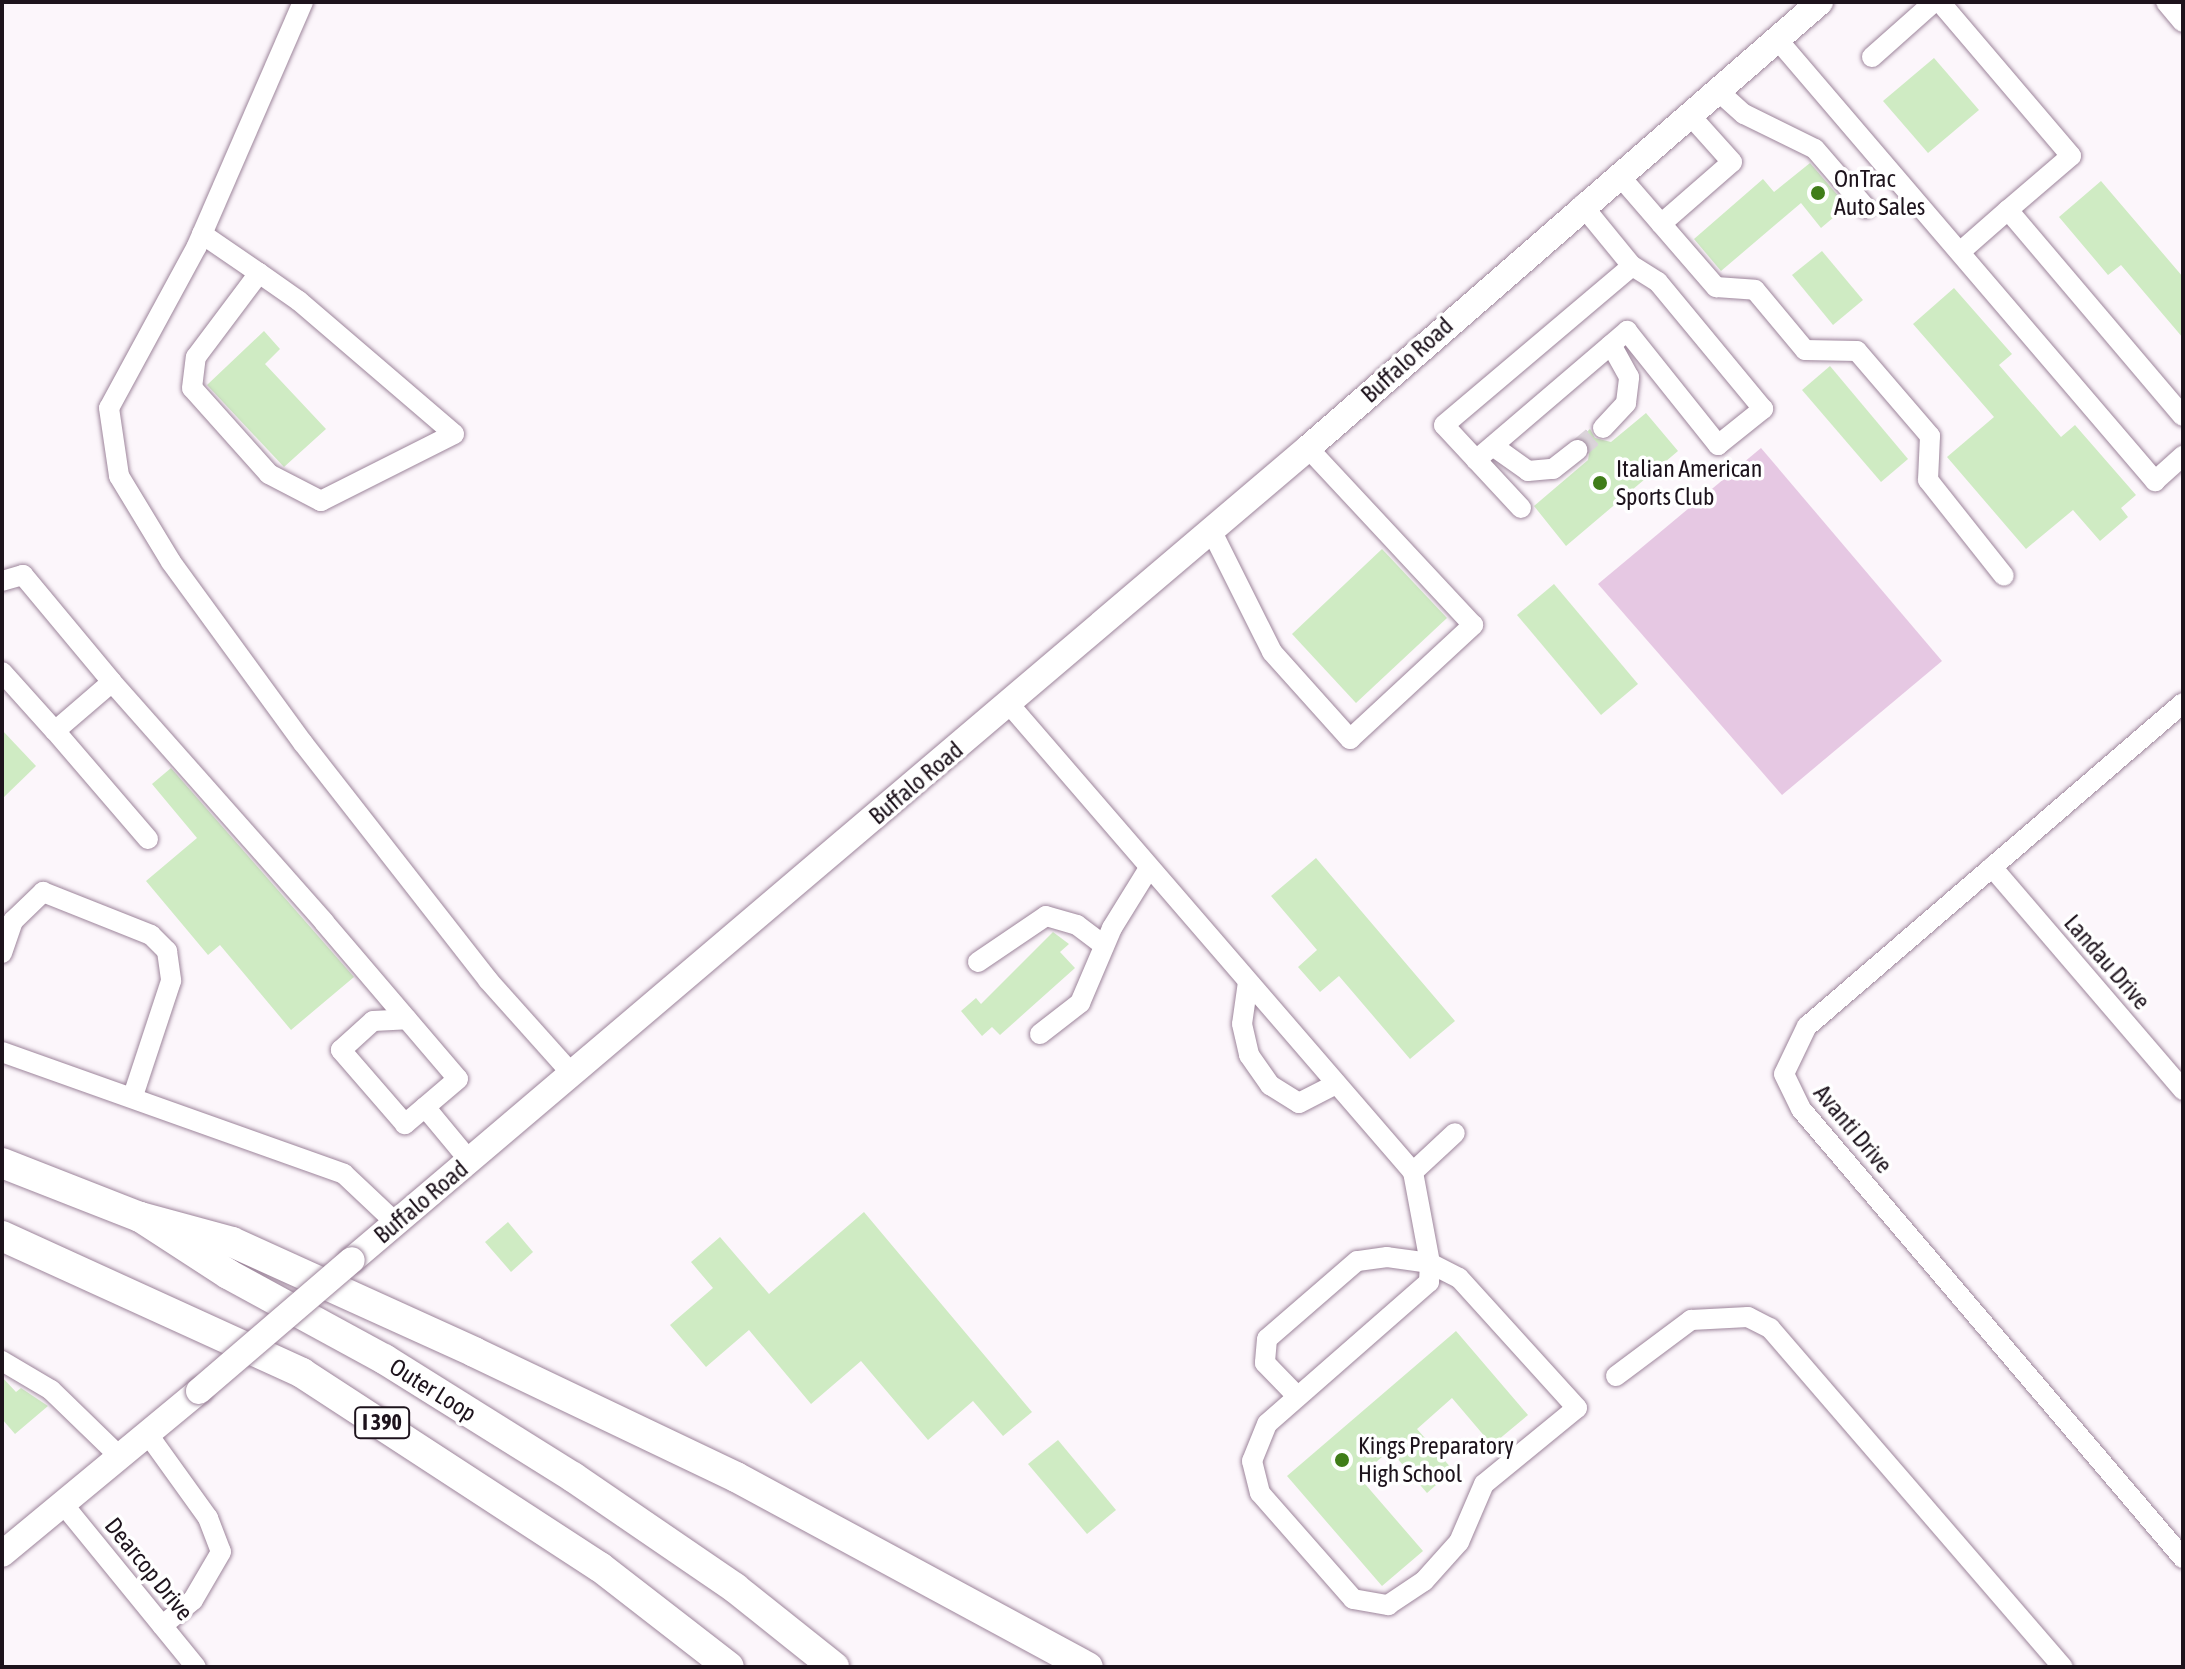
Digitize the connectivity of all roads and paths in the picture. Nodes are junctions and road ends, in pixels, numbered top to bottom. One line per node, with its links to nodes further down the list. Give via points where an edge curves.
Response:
1 (303, 2): 15 (street)
2 (1820, 2): 6 (main road, Buffalo Road)
3 (1937, 2): 7 (street); 13 (street, via 2071,156)
4 (2166, 2): 5 (street)
5 (2183, 22)
6 (1777, 39): 8 (main road, Buffalo Road); 16 (street)
7 (1872, 57)
8 (1717, 90): 9 (main road, Buffalo Road); 12 (street, via 1744,114 1815,149)
9 (1689, 114): 10 (main road, Buffalo Road); 14 (street, via 1732,162)
10 (1618, 174): 11 (main road, Buffalo Road); 14 (street)
11 (1582, 205): 17 (street); 23 (main road, Buffalo Road)
12 (1866, 208)
13 (2008, 210): 16 (street); 20 (street)
14 (1661, 224): 29 (street, via 1716,287 1755,290 1805,350 1857,351 1930,436 1928,480)
15 (202, 234): 18 (street); 46 (street, via 109,408 119,476 171,562 303,743 488,980)
16 (1960, 252): 25 (street, via 2155,481)
17 (1632, 266): 19 (street, via 1658,282 1763,409 1718,445 1627,331); 26 (street, via 1444,425)
18 (259, 273): 18 (street, via 299,301 454,434 321,501 269,474 192,388 196,357)
19 (1611, 345): 21 (street, via 1629,377 1628,390 1626,403); 22 (street)
20 (2183, 416)
21 (1603, 428)
22 (1493, 446): 24 (street, via 1528,471 1553,469); 26 (street)
23 (1308, 448): 28 (main road, Buffalo Road); 28 (street, via 1473,625 1350,739 1272,652)
24 (1577, 450)
25 (2183, 456)
26 (1476, 460): 27 (street)
27 (1521, 508)
28 (1211, 530): 34 (main road, Buffalo Road)
29 (2004, 576)
30 (2, 581): 32 (street, via 23,575)
31 (2, 672): 35 (street)
32 (112, 682): 35 (street); 43 (street)
33 (2183, 703): 37 (street, Avanti Drive)
34 (1009, 704): 38 (street); 46 (main road, Buffalo Road)
35 (55, 731): 36 (street)
36 (148, 839)
37 (1992, 867): 48 (street, Landau Drive); 66 (street, Avanti Drive, via 1807,1026 1784,1074 1801,1109)
38 (1149, 868): 39 (street); 42 (street)
39 (1104, 945): 41 (street, via 1077,925 1046,916); 44 (street, via 1080,1003)
40 (2, 953): 49 (street, via 13,921 43,892 151,935 167,951 171,981)
41 (978, 962)
42 (1248, 982): 47 (street); 47 (street, via 1242,1024 1249,1055 1270,1085 1299,1103)
43 (407, 1019): 50 (street, via 458,1079); 50 (street, via 373,1021 341,1050 405,1124)
44 (1040, 1034)
45 (2, 1052): 49 (street)
46 (573, 1075): 52 (main road, Buffalo Road)
47 (1336, 1084): 54 (street)
48 (2183, 1090)
49 (133, 1096): 56 (street, via 344,1174)
50 (425, 1107): 52 (street)
51 (1455, 1133): 54 (street)
52 (469, 1160): 56 (main road, Buffalo Road)
53 (2, 1163): 55 (highway, Outer Loop / I 390)
54 (1413, 1172): 58 (street)
55 (140, 1217): 70 (highway, Outer Loop / I 390, via 573,1477 735,1588); 71 (highway, via 232,1242 474,1352 736,1477)
56 (396, 1223): 62 (main road, Buffalo Road, bridge)
57 (2, 1236): 69 (highway, I 390, via 146,1297 302,1373 600,1567)
58 (1430, 1263): 61 (street, via 1429,1282); 61 (street, via 1387,1257 1357,1261 1293,1313 1267,1339 1265,1363); 61 (street, via 1459,1278 1577,1408 1484,1484 1459,1542 1424,1581 1388,1605 1353,1599 1260,1493 1252,1461 1267,1424)
59 (2, 1361): 63 (street, via 51,1390)
60 (1616, 1376): 72 (street, via 1691,1320 1748,1317 1770,1328)
61 (1296, 1395)
62 (147, 1433): 63 (main road, Buffalo Road); 67 (street, via 208,1518 221,1552 193,1600)
63 (119, 1456): 64 (main road, Buffalo Road)
64 (63, 1504): 65 (main road, Buffalo Road); 67 (street, Dearcop Drive)
65 (2, 1554)
66 (2183, 1558)
67 (162, 1626): 68 (street, Dearcop Drive)
68 (196, 1667)
69 (729, 1667)
70 (834, 1667)
71 (1088, 1667)
72 (2063, 1667)

